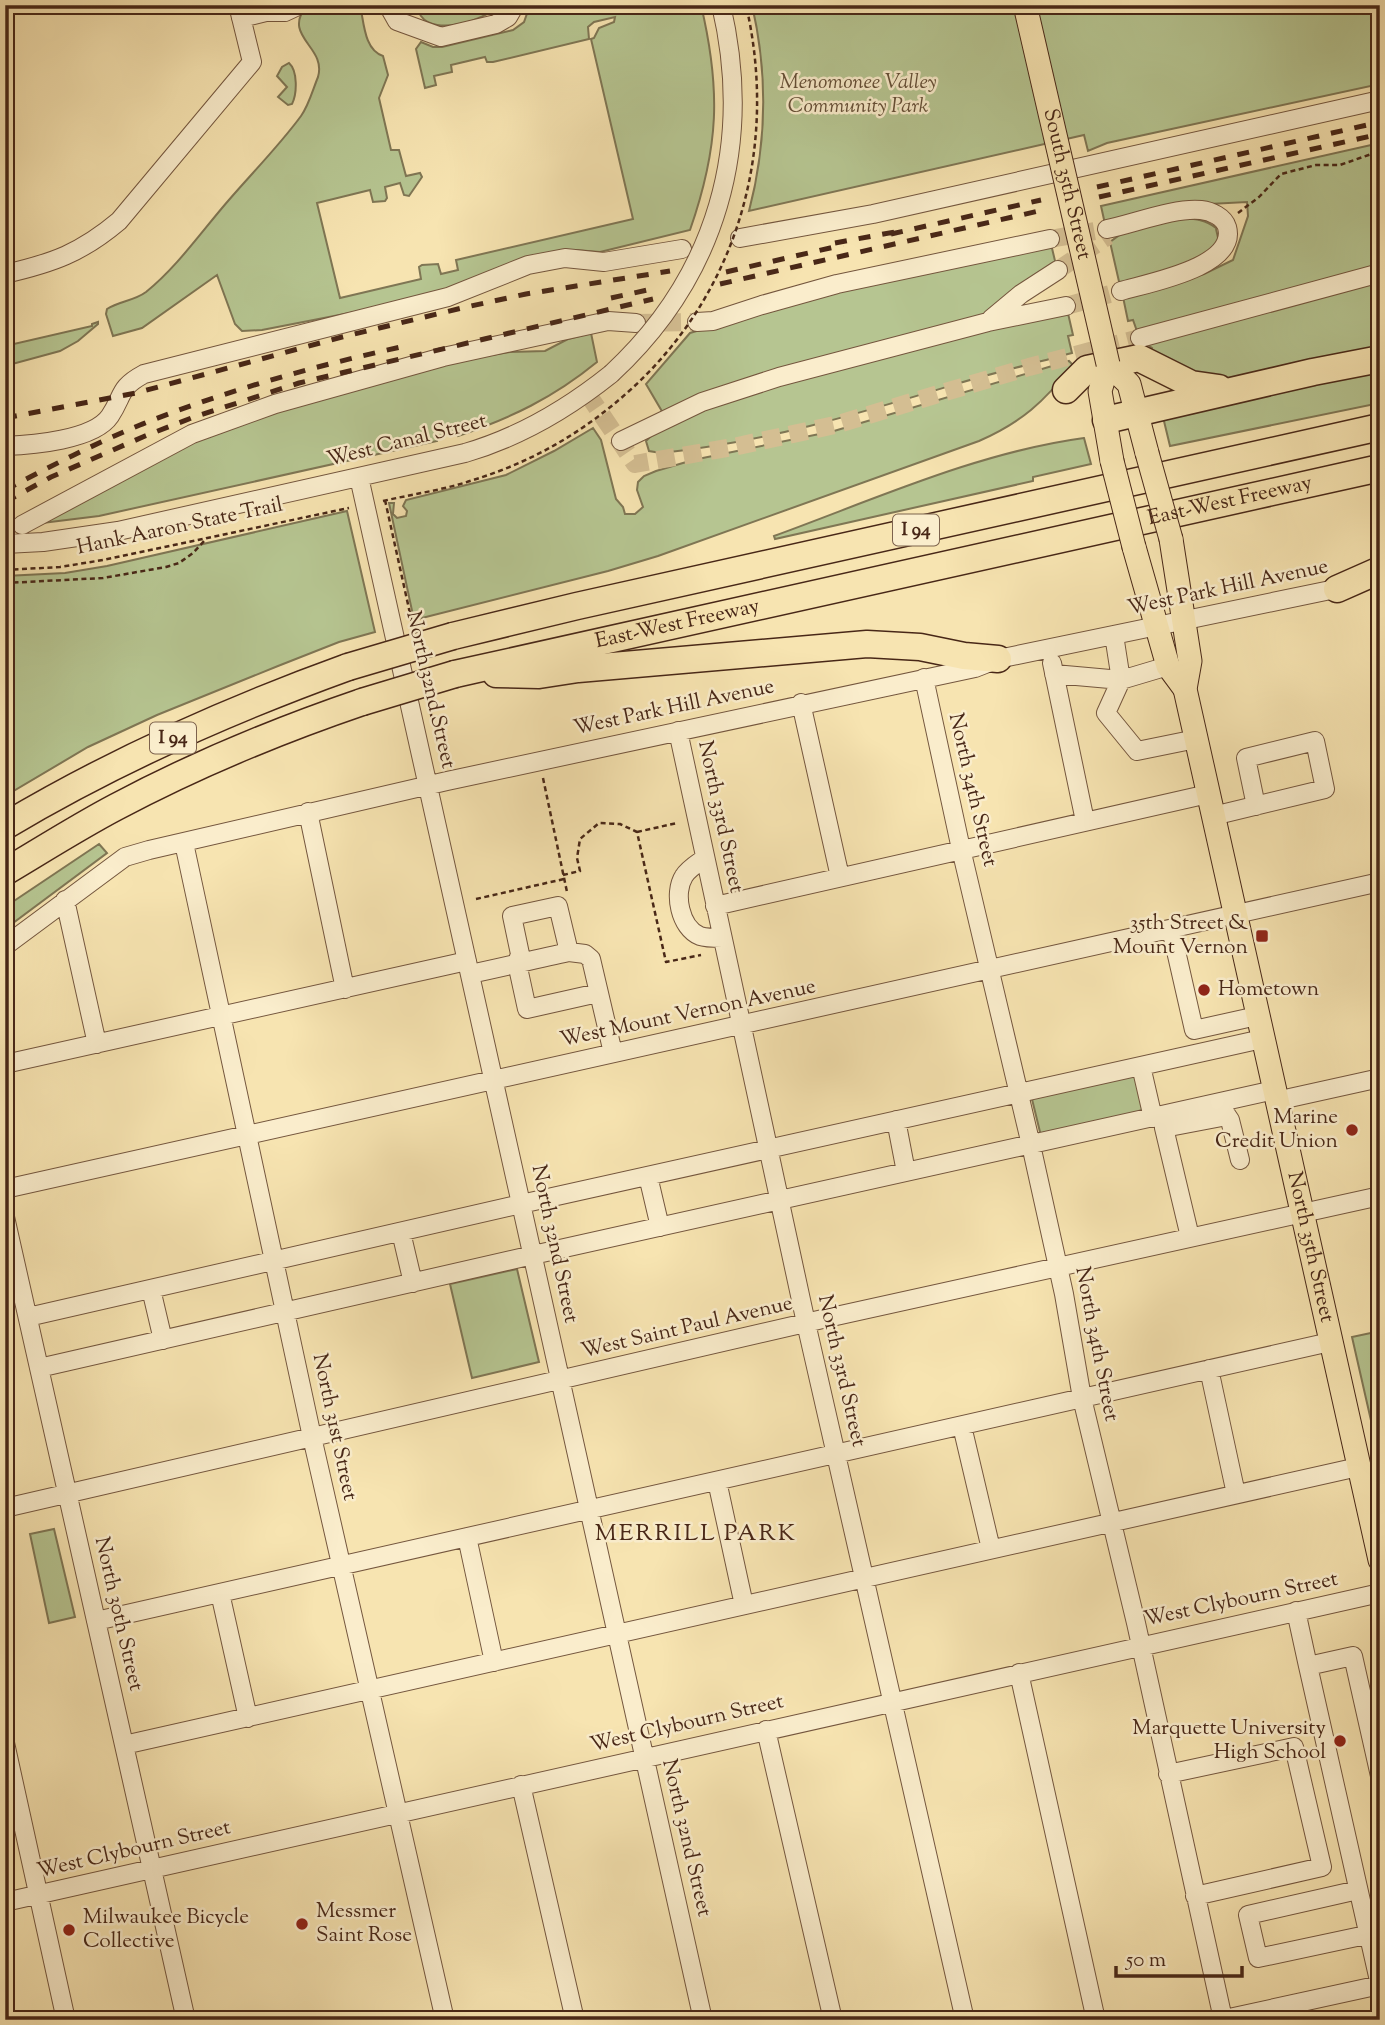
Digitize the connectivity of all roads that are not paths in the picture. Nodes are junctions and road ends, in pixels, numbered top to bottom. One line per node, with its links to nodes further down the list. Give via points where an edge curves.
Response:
1 (300, 5): 6 (street, via 285,12)
2 (515, 5): 7 (street, via 508,17 496,24 441,37)
3 (721, 5): 32 (street, West Canal Street, bridge, via 734,99 730,153 719,203 679,293 641,345 565,409 498,442)
4 (1025, 5): 23 (main road, South 35th Street, bridge)
5 (239, 9): 6 (street); 15 (street, via 252,62 119,221 73,253)
6 (272, 9)
7 (392, 13)
8 (1380, 100): 10 (street, via 873,214)
9 (1112, 230): 16 (street, via 1201,209 1224,223 1227,239 1211,261)
10 (740, 238)
11 (1050, 239): 18 (street, via 837,284)
12 (682, 249): 30 (street, via 604,262 565,258 528,265 448,296 144,374 126,386 103,424 58,440)
13 (1058, 270): 19 (street)
14 (1380, 273): 21 (street)
15 (5, 274)
16 (1121, 291)
17 (1066, 306): 19 (street)
18 (698, 322)
19 (988, 322): 29 (street, via 727,393)
20 (636, 323): 33 (street, via 608,321 443,357 275,404 192,434)
21 (1140, 338)
22 (1380, 359): 24 (highway)
23 (1108, 364): 24 (highway, via 1139,358 1191,384); 25 (highway, via 1087,369); 26 (main road, North 35th Street, via 1129,384); 27 (main road, North 35th Street, via 1100,391)
24 (1242, 388): 26 (highway)
25 (1066, 390)
26 (1136, 412): 27 (highway); 38 (main road, North 35th Street, bridge, via 1171,539)
27 (1106, 419): 39 (main road, North 35th Street, bridge, via 1112,461)
28 (1380, 427): 57 (highway, East-West Freeway / I 94, bridge, via 453,636 348,667 230,712 129,758)
29 (621, 441)
30 (5, 446)
31 (1380, 468): 44 (highway, East-West Freeway / I 94)
32 (359, 477): 34 (street, West Canal Street, via 81,538); 52 (street, North 32nd Street)
33 (22, 525)
34 (5, 544)
35 (1380, 570): 37 (highway)
36 (1380, 580): 37 (street, West Park Hill Avenue)
37 (1337, 589): 38 (street, West Park Hill Avenue)
38 (1184, 621): 39 (street, West Park Hill Avenue); 48 (main road, North 35th Street, via 1189,660)
39 (1157, 626): 40 (street, West Park Hill Avenue); 43 (main road, North 35th Street)
40 (1114, 635): 41 (street, West Park Hill Avenue); 47 (street)
41 (1049, 650): 42 (street, West Park Hill Avenue); 45 (street)
42 (998, 659): 44 (highway, via 867,644 539,675); 46 (street, West Park Hill Avenue)
43 (1168, 666): 47 (street); 48 (main road, North 35th Street)
44 (455, 674): 60 (highway, East-West Freeway / I 94, bridge, via 290,727 151,788)
45 (1054, 674): 47 (street); 56 (street)
46 (924, 678): 49 (street, West Park Hill Avenue); 59 (street, North 34th Street)
47 (1121, 680): 51 (street, via 1106,713 1137,751)
48 (1185, 689): 51 (main road, North 35th Street)
49 (801, 704): 50 (street, West Park Hill Avenue); 63 (street)
50 (678, 731): 52 (street, West Park Hill Avenue); 61 (street, North 33rd Street)
51 (1196, 739): 53 (main road, North 35th Street)
52 (428, 785): 55 (street, West Park Hill Avenue); 74 (street, North 32nd Street)
53 (1210, 805): 54 (street); 56 (street); 68 (main road, North 35th Street)
54 (1256, 806): 54 (street, via 1325,789 1315,741 1246,758)
55 (308, 812): 58 (street, West Park Hill Avenue); 76 (street)
56 (1085, 821): 59 (street)
57 (5, 826)
58 (184, 843): 66 (street, West Park Hill Avenue, via 125,857); 78 (street, North 31st Street)
59 (961, 849): 63 (street); 75 (street, North 34th Street)
60 (42, 850): 62 (highway, East-West Freeway / I 94); 65 (highway)
61 (705, 858): 67 (street, North 33rd Street); 70 (street, via 684,874 679,902 690,929 701,936)
62 (5, 872)
63 (840, 877): 67 (street)
64 (1380, 882): 68 (street, West Mount Vernon Avenue)
65 (5, 885)
66 (65, 900): 71 (street, West Park Hill Avenue); 81 (street)
67 (715, 906): 70 (street, North 33rd Street)
68 (1235, 915): 69 (street, West Mount Vernon Avenue); 80 (main road, North 35th Street)
69 (1171, 929): 75 (street, West Mount Vernon Avenue); 80 (street, via 1194,1030)
70 (722, 938): 79 (street, North 33rd Street)
71 (5, 946)
72 (569, 952): 73 (street); 73 (street, via 558,906 523,913 512,916 520,954); 77 (street, via 591,959)
73 (517, 963): 74 (street); 77 (street, via 527,1009)
74 (468, 968): 76 (street); 86 (street, North 32nd Street)
75 (990, 971): 79 (street, West Mount Vernon Avenue); 87 (street, North 34th Street)
76 (345, 989): 78 (street)
77 (598, 993): 82 (street)
78 (221, 1017): 81 (street); 92 (street, North 31st Street)
79 (741, 1025): 82 (street, West Mount Vernon Avenue); 94 (street, North 33rd Street)
80 (1260, 1028): 84 (street); 88 (main road, North 35th Street)
81 (97, 1044): 83 (street)
82 (613, 1053): 86 (street, West Mount Vernon Avenue)
83 (5, 1064)
84 (1141, 1066): 87 (street); 90 (street)
85 (1380, 1078): 88 (street)
86 (494, 1080): 92 (street, West Mount Vernon Avenue); 101 (street, North 32nd Street)
87 (1019, 1093): 91 (street); 93 (street, North 34th Street)
88 (1275, 1096): 89 (street); 102 (main road, North 35th Street)
89 (1224, 1109): 90 (street); 95 (street); 106 (street, via 1164,1128)
90 (1153, 1118): 93 (street)
91 (896, 1120): 94 (street); 96 (street)
92 (248, 1136): 98 (street, West Mount Vernon Avenue); 108 (street, North 31st Street)
93 (1031, 1145): 96 (street); 109 (street, North 34th Street)
94 (768, 1149): 97 (street); 100 (street, North 33rd Street)
95 (1240, 1160)
96 (906, 1172): 100 (street)
97 (648, 1176): 101 (street); 104 (street)
98 (5, 1189)
99 (1380, 1196): 102 (street, West Saint Paul Avenue)
100 (779, 1201): 104 (street); 114 (street, North 33rd Street)
101 (521, 1204): 105 (street); 107 (street, North 32nd Street)
102 (1301, 1213): 106 (street, West Saint Paul Avenue); 116 (main road, North 35th Street)
103 (5, 1217): 113 (street, North 30th Street)
104 (660, 1227): 107 (street)
105 (401, 1232): 108 (street); 110 (street)
106 (1190, 1237): 109 (street, West Saint Paul Avenue)
107 (533, 1255): 110 (street); 119 (street, North 32nd Street)
108 (274, 1261): 111 (street); 112 (street, North 31st Street)
109 (1057, 1267): 114 (street, West Saint Paul Avenue); 120 (street, North 34th Street)
110 (413, 1283): 112 (street)
111 (151, 1289): 113 (street); 115 (street)
112 (286, 1312): 115 (street); 122 (street, North 31st Street)
113 (28, 1317): 117 (street, North 30th Street)
114 (806, 1323): 119 (street, West Saint Paul Avenue); 123 (street, North 33rd Street)
115 (163, 1340): 117 (street)
116 (1330, 1342): 118 (street); 124 (main road, North 35th Street)
117 (39, 1368): 126 (street, North 30th Street)
118 (1209, 1369): 120 (street); 127 (street)
119 (561, 1381): 122 (street, West Saint Paul Avenue); 129 (street, North 32nd Street)
120 (1082, 1398): 121 (street); 130 (street, North 34th Street)
121 (962, 1426): 123 (street); 132 (street)
122 (312, 1437): 126 (street, West Saint Paul Avenue); 134 (street, North 31st Street)
123 (836, 1454): 125 (street); 135 (street, North 33rd Street)
124 (1358, 1466): 127 (street); 133 (main road, North 35th Street)
125 (717, 1481): 129 (street); 138 (street)
126 (68, 1494): 128 (street, West Saint Paul Avenue); 140 (street, North 30th Street)
127 (1236, 1494): 130 (street)
128 (5, 1508)
129 (590, 1510): 131 (street); 141 (street, North 32nd Street)
130 (1111, 1522): 132 (street); 142 (street, North 34th Street)
131 (467, 1537): 134 (street); 143 (street)
132 (991, 1549): 135 (street)
133 (1380, 1560)
134 (341, 1565): 136 (street); 146 (street, North 31st Street)
135 (864, 1577): 138 (street); 147 (street, North 33rd Street)
136 (220, 1593): 140 (street); 148 (street)
137 (1380, 1593): 139 (street, West Clybourn Street)
138 (744, 1605): 141 (street)
139 (1296, 1611): 142 (street, West Clybourn Street); 144 (street)
140 (96, 1621): 151 (street, North 30th Street)
141 (617, 1633): 143 (street); 152 (street, North 32nd Street)
142 (1140, 1645): 145 (street, West Clybourn Street); 153 (street, North 34th Street)
143 (494, 1662): 146 (street)
144 (1308, 1666): 154 (street, via 1353,1656); 158 (street)
145 (1018, 1673): 147 (street, West Clybourn Street); 172 (street)
146 (370, 1690): 148 (street); 156 (street, North 31st Street)
147 (892, 1702): 149 (street, West Clybourn Street); 171 (street, North 33rd Street)
148 (248, 1718): 151 (street)
149 (766, 1730): 152 (street, West Clybourn Street); 170 (street)
150 (5, 1743): 159 (street)
151 (124, 1745): 157 (street, North 30th Street)
152 (645, 1758): 155 (street, West Clybourn Street); 169 (street, North 32nd Street)
153 (1168, 1774): 160 (street, North 34th Street); 160 (street, via 1294,1747 1322,1867)
154 (1380, 1776)
155 (521, 1785): 156 (street, West Clybourn Street); 168 (street)
156 (398, 1813): 157 (street, West Clybourn Street); 167 (street, North 31st Street)
157 (152, 1869): 159 (street, West Clybourn Street); 166 (street, North 30th Street)
158 (1358, 1890): 162 (street); 162 (street, via 1248,1915 1258,1958)
159 (39, 1895): 161 (street, West Clybourn Street); 165 (street)
160 (1195, 1896): 164 (street, North 34th Street)
161 (5, 1902)
162 (1374, 1933): 163 (street)
163 (1380, 1985): 164 (street)
164 (1229, 2019)
165 (66, 2020)
166 (186, 2020)
167 (445, 2020)
168 (575, 2020)
169 (704, 2020)
170 (833, 2020)
171 (965, 2020)
172 (1096, 2020)

